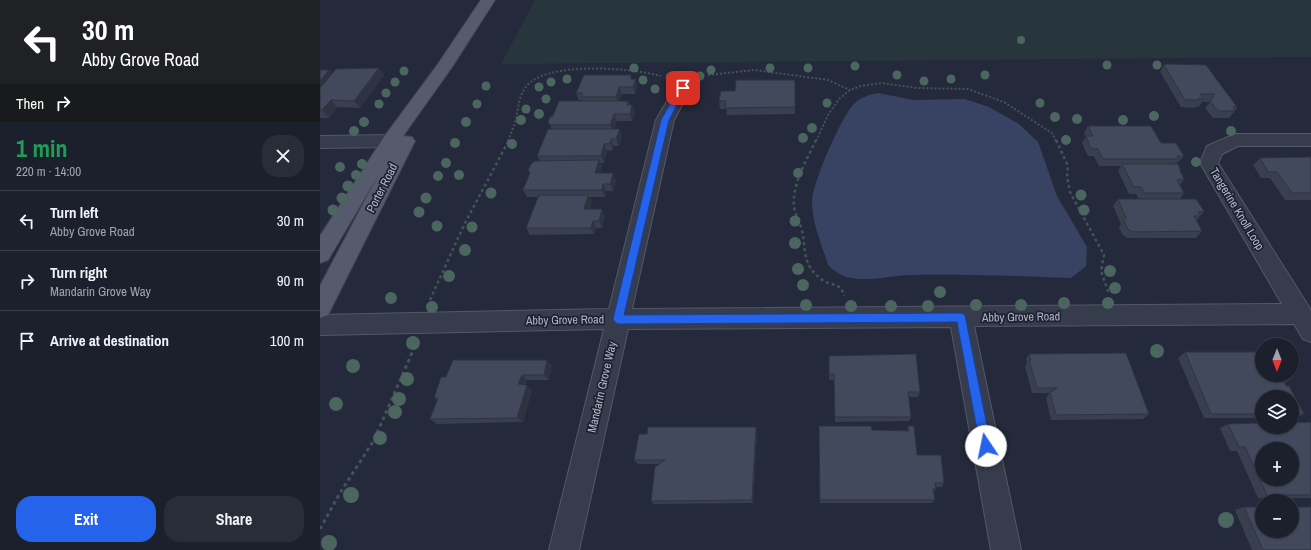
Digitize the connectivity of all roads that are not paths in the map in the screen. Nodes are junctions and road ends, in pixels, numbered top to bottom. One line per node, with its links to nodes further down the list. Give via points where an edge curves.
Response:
1 (488, 0): 2 (main road, Porter Road)
2 (444, 67): 6 (main road, Porter Road); 8 (main road, Porter Road)
3 (683, 88): 10 (street, Mandarin Grove Way, via 665,120)
4 (1311, 140): 11 (street, Tangerine Knoll Loop, via 1236,140 1214,150 1209,163)
5 (320, 142): 6 (street)
6 (390, 142): 7 (main road, Porter Road)
7 (320, 254)
8 (320, 308)
9 (961, 318): 10 (street, Abby Grove Road); 11 (street, Abby Grove Road); 14 (street)
10 (618, 319): 12 (street, Abby Grove Road); 13 (street, Mandarin Grove Way)
11 (1306, 323)
12 (320, 325)
13 (564, 550)
14 (1006, 550)

